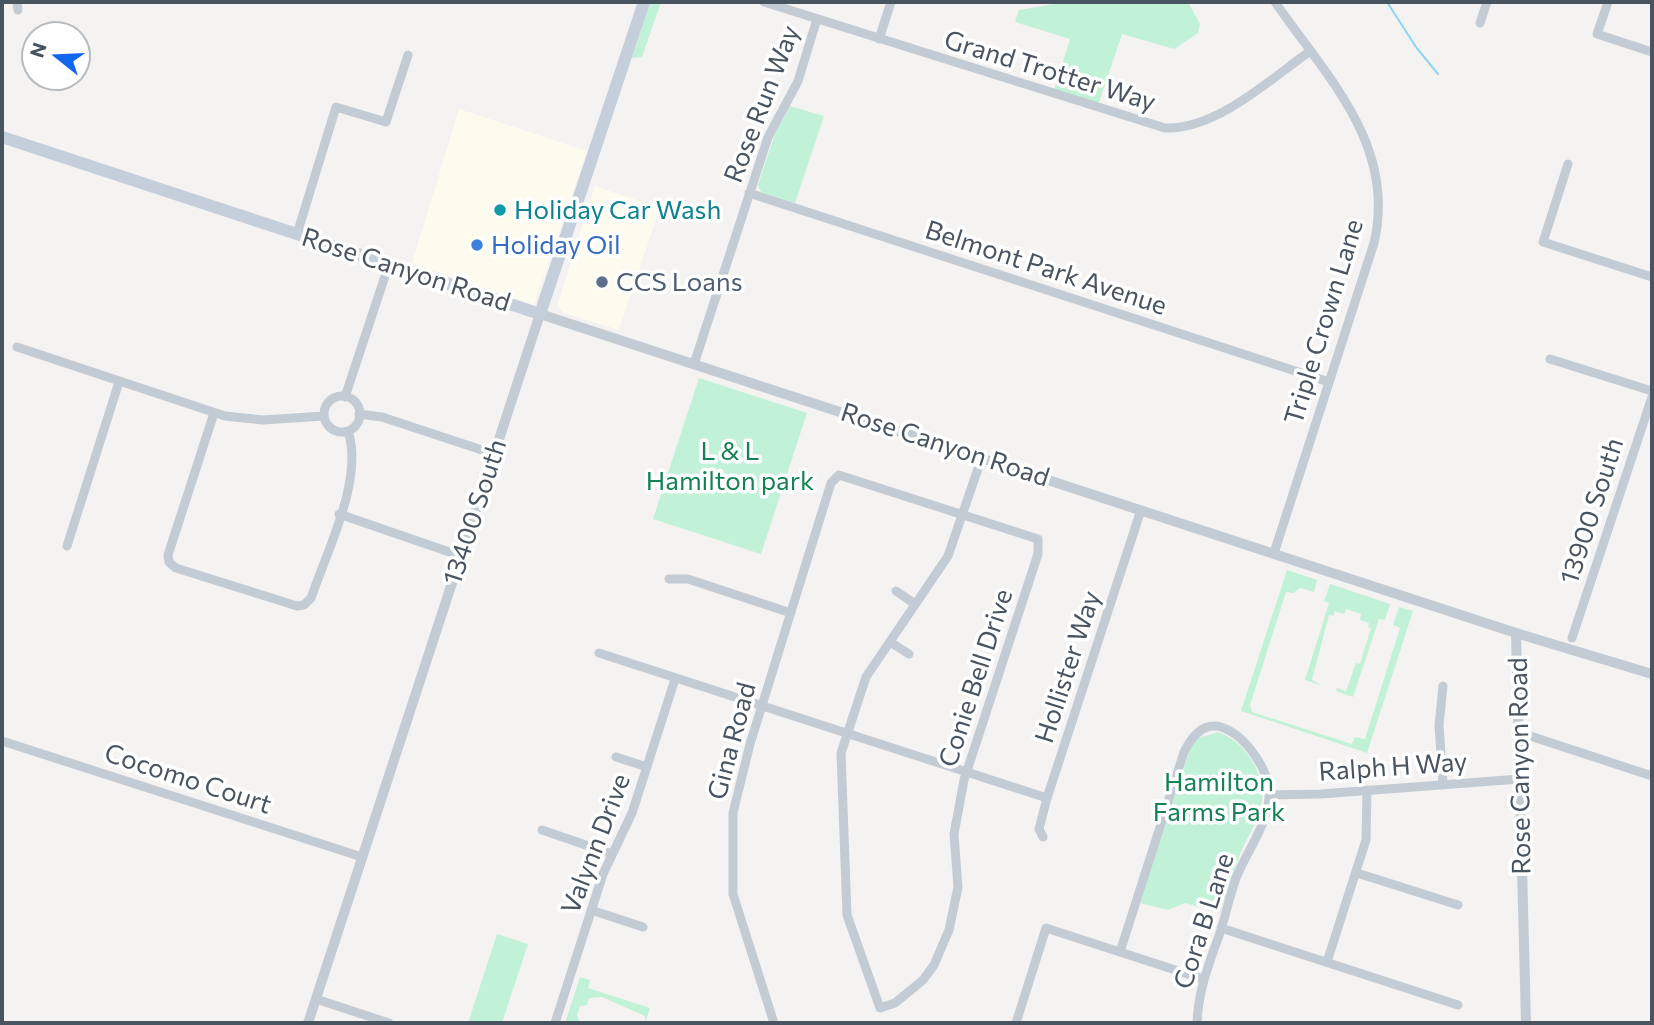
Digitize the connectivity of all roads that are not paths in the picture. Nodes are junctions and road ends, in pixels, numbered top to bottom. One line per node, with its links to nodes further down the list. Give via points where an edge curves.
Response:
1 (643, 2): 19 (main road, 13400 South)
2 (764, 2): 7 (street, Grand Trotter Way)
3 (891, 2): 9 (street)
4 (1275, 2): 10 (street, Triple Crown Lane)
5 (1487, 2): 8 (street)
6 (1608, 2): 11 (street, via 1597,34)
7 (817, 19): 9 (street, Grand Trotter Way); 15 (street, Rose Run Way, via 797,81 770,132)
8 (1480, 23)
9 (879, 39): 10 (street, Grand Trotter Way, via 1148,124 1174,128 1216,117)
10 (1309, 52): 24 (street, Triple Crown Lane, via 1363,131 1376,164 1380,191 1374,243)
11 (1652, 52)
12 (408, 55): 16 (street, via 386,122 336,107)
13 (2, 138): 16 (main road, Rose Canyon Road)
14 (1568, 163): 18 (street, via 1543,242)
15 (749, 193): 22 (street, Rose Run Way); 24 (street, Belmont Park Avenue)
16 (297, 234): 17 (main road, Rose Canyon Road)
17 (389, 264): 19 (main road, Rose Canyon Road); 26 (street)
18 (1652, 277)
19 (540, 314): 22 (street, Rose Canyon Road); 32 (street, 13400 South)
20 (17, 347): 23 (street)
21 (1550, 359): 25 (street)
22 (694, 364): 33 (street, Rose Canyon Road)
23 (119, 382): 28 (street); 38 (street)
24 (1329, 382): 39 (street, Triple Crown Lane)
25 (1652, 391)
26 (345, 397): 29 (street, via 355,403); 30 (street, via 331,400)
27 (1652, 397): 46 (street, 13900 South)
28 (214, 413): 30 (street, via 252,419); 36 (street, via 168,555 176,568 294,606 304,605 311,598)
29 (359, 414): 31 (street); 32 (street, via 376,415)
30 (324, 416): 31 (street, via 332,429)
31 (348, 431): 36 (street, via 353,467)
32 (494, 454): 40 (street, 13400 South)
33 (982, 457): 35 (street, Rose Canyon Road); 37 (street)
34 (839, 475): 37 (street, Conie Bell Drive); 44 (street, Gina Road, via 831,483)
35 (1141, 510): 39 (street, Rose Canyon Road); 65 (street, Hollister Way)
36 (339, 514): 40 (street)
37 (961, 517): 43 (street, via 948,556); 59 (street, Conie Bell Drive, via 1038,539 1038,554)
38 (67, 546)
39 (1274, 552): 45 (street, Rose Canyon Road)
40 (461, 556): 69 (street, 13400 South)
41 (669, 579): 44 (street, via 688,579)
42 (895, 592): 43 (street)
43 (915, 604): 47 (street)
44 (791, 613): 53 (street, Gina Road)
45 (1517, 633): 50 (street); 54 (street, Rose Canyon Road)
46 (1572, 638)
47 (890, 642): 49 (street); 55 (street, via 866,677)
48 (599, 653): 51 (street)
49 (909, 654)
50 (1652, 674)
51 (675, 679): 53 (street); 58 (street, Valynn Drive)
52 (1443, 686): 62 (street, via 1439,724)
53 (762, 707): 55 (street); 83 (street, Gina Road, via 733,813 733,894)
54 (1518, 732): 60 (street); 61 (street, Rose Canyon Road)
55 (846, 734): 59 (street); 59 (street, Conie Bell Drive, via 841,753 847,915 880,1008 895,1003 923,980 949,930 958,887 955,821)
56 (2, 741): 69 (street, Cocomo Court)
57 (616, 757): 58 (street)
58 (647, 767): 68 (street, Valynn Drive, via 629,822)
59 (966, 773): 65 (street)
60 (1652, 776)
61 (1520, 779): 62 (street, Ralph H Way); 86 (street, Rose Canyon Road)
62 (1443, 784): 63 (street, Ralph H Way)
63 (1367, 790): 64 (street, Ralph H Way); 70 (street, via 1366,840)
64 (1269, 794): 74 (street, Cora B Lane); 75 (street, via 1259,762 1231,732 1210,726 1192,737)
65 (1047, 799): 67 (street, Hollister Way, via 1039,829)
66 (542, 831): 68 (street)
67 (1043, 836)
68 (612, 854): 72 (street, Valynn Drive)
69 (362, 857): 78 (street, 13400 South)
70 (1357, 873): 71 (street); 76 (street)
71 (1458, 905)
72 (591, 911): 73 (street); 82 (street, Valynn Drive)
73 (643, 927)
74 (1221, 928): 76 (street); 77 (street, Cora B Lane)
75 (1119, 952): 77 (street); 84 (street, via 1045,928)
76 (1327, 962): 79 (street)
77 (1203, 979): 85 (street, Cora B Lane)
78 (316, 999): 80 (street, 13400 South); 81 (street)
79 (1458, 1005)
80 (308, 1023)
81 (389, 1023)
82 (555, 1023)
83 (774, 1023)
84 (1016, 1023)
85 (1197, 1023)
86 (1526, 1023)

